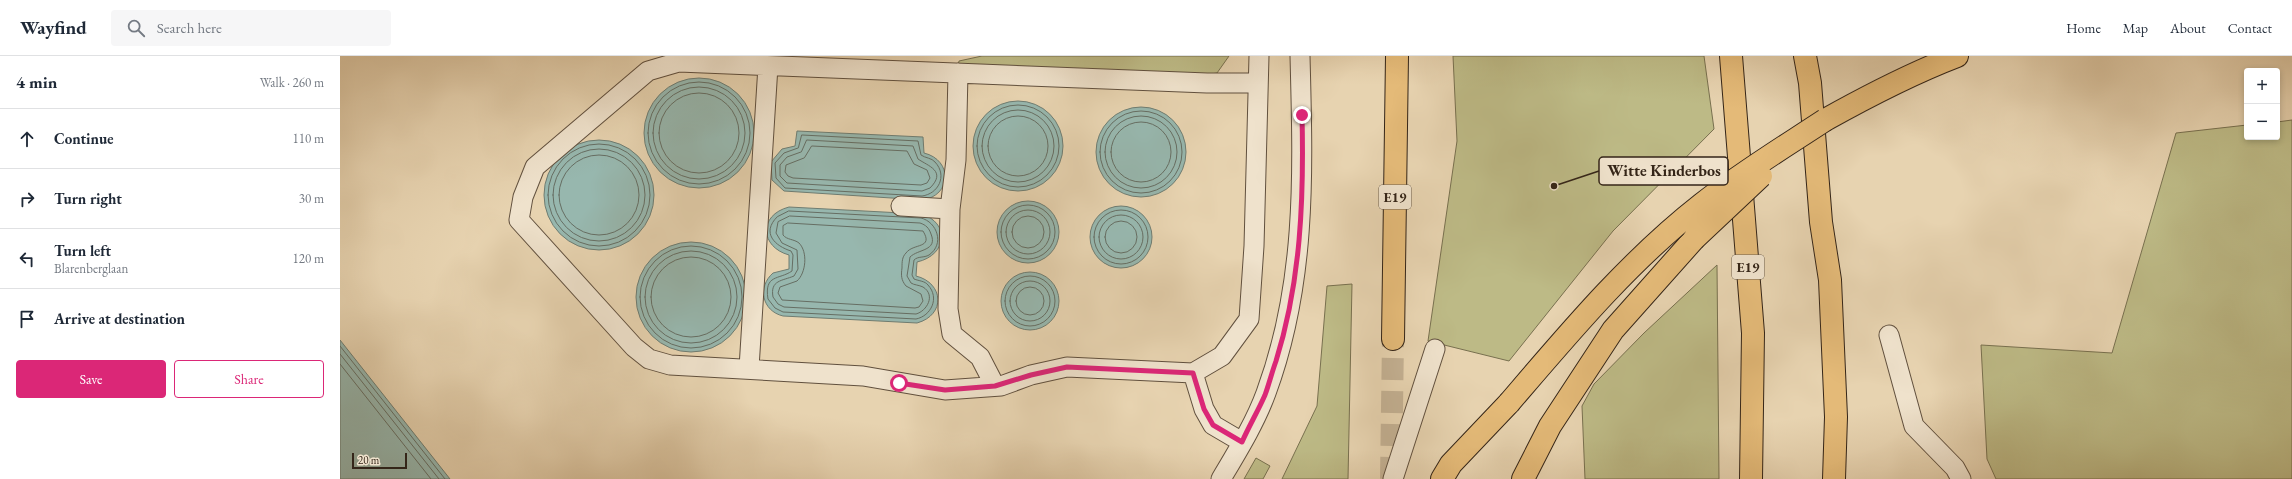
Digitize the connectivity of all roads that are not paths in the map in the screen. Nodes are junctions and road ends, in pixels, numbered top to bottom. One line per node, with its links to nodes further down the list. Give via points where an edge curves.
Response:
1 (1259, 56): 9 (street)
2 (1300, 56): 19 (street, via 1303,159 1295,282 1283,338 1265,394)
3 (1396, 56): 14 (highway, E19)
4 (1731, 56): 24 (highway, E19, via 1753,333)
5 (1805, 56): 25 (highway, via 1810,83 1821,222 1830,280 1836,418)
6 (1957, 56): 10 (highway, via 1919,70)
7 (768, 66): 8 (street); 16 (street); 16 (street, via 679,62 648,71 535,167 523,197 519,220 634,347 649,359 670,365)
8 (958, 74): 9 (street); 12 (street, via 956,160)
9 (1258, 83): 17 (street, via 1254,246 1249,319 1222,356)
10 (1825, 120): 22 (highway, bridge, via 1702,204 1645,255 1593,306 1509,403 1451,464); 23 (highway, bridge, via 1694,239 1613,330 1550,426)
11 (902, 206): 12 (street)
12 (950, 210): 18 (street, via 948,309 952,334 980,357)
13 (1889, 335): 26 (street, via 1914,426 1955,468)
14 (1393, 339)
15 (1435, 349): 21 (street)
16 (749, 368): 18 (street, via 863,376 945,390)
17 (1193, 373): 18 (street, via 1067,367); 19 (street, via 1204,409 1213,425)
18 (995, 386)
19 (1242, 442): 20 (street)
20 (1221, 479)
21 (1393, 479)
22 (1442, 479)
23 (1523, 479)
24 (1751, 479)
25 (1834, 479)
26 (1961, 479)

